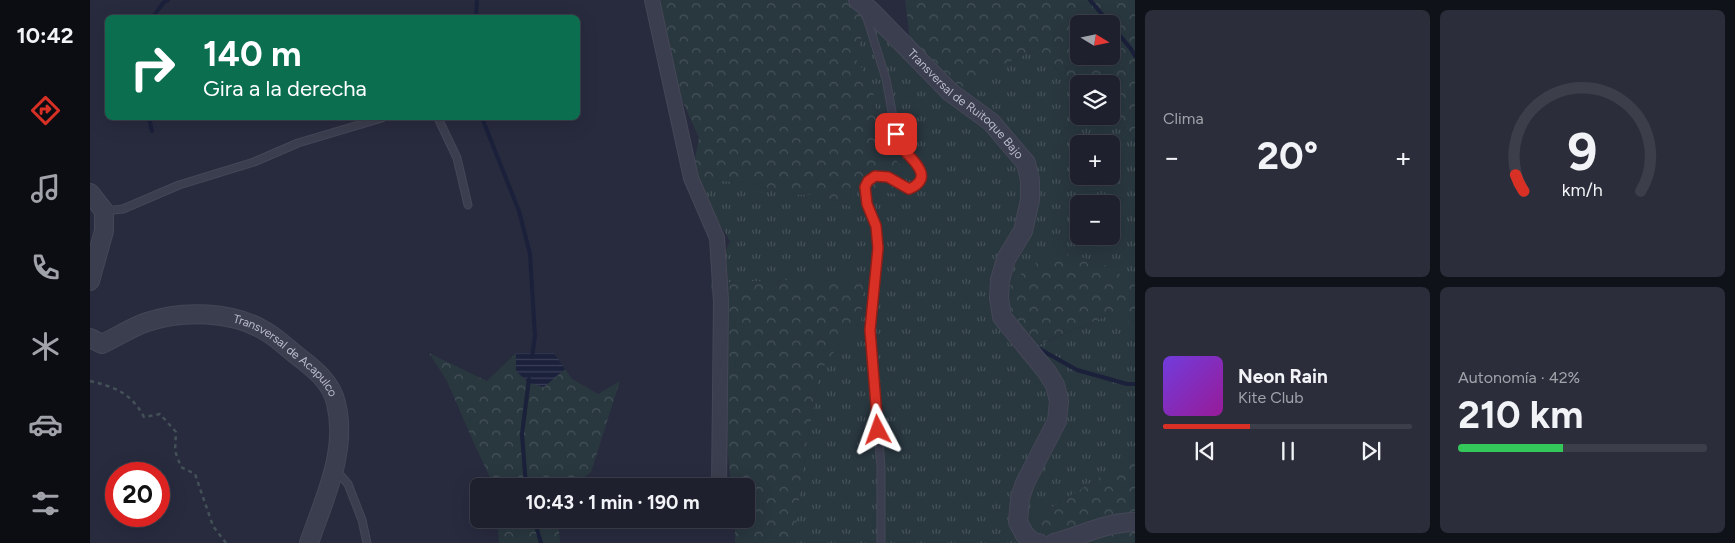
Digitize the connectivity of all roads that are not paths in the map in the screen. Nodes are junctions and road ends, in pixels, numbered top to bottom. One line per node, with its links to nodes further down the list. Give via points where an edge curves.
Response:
1 (652, 0): 11 (street, via 691,178 717,238)
2 (860, 3): 15 (lane, via 886,79 898,144 919,166 921,177 916,186 909,189 888,177 875,176 865,187 867,204 876,226 878,248 870,330 881,467); 16 (street, Transversal de Ruitoque Bajo, via 950,92 991,122 1026,163 1030,200 1023,231 1006,259 999,298 1002,317 1048,372 1059,401 1057,421 1024,483 1020,498 1018,522 1025,535)
3 (375, 120): 7 (lane, via 298,143 254,162 179,185 123,209)
4 (439, 120): 6 (lane, via 457,158)
5 (90, 193): 7 (street)
6 (468, 205)
7 (104, 211): 8 (street, via 104,231)
8 (90, 281)
9 (90, 338): 10 (street, Transversal de Acapulco, via 102,344 147,322 183,315 207,314 240,320 265,330 318,372 329,386 336,402 339,436)
10 (335, 469): 13 (street, Transversal de Acapulco); 14 (lane, via 348,484 362,520)
11 (719, 478)
12 (1135, 522): 17 (street, via 1104,526)
13 (309, 543)
14 (366, 543)
15 (881, 543)
16 (1039, 543)
17 (1054, 543)

